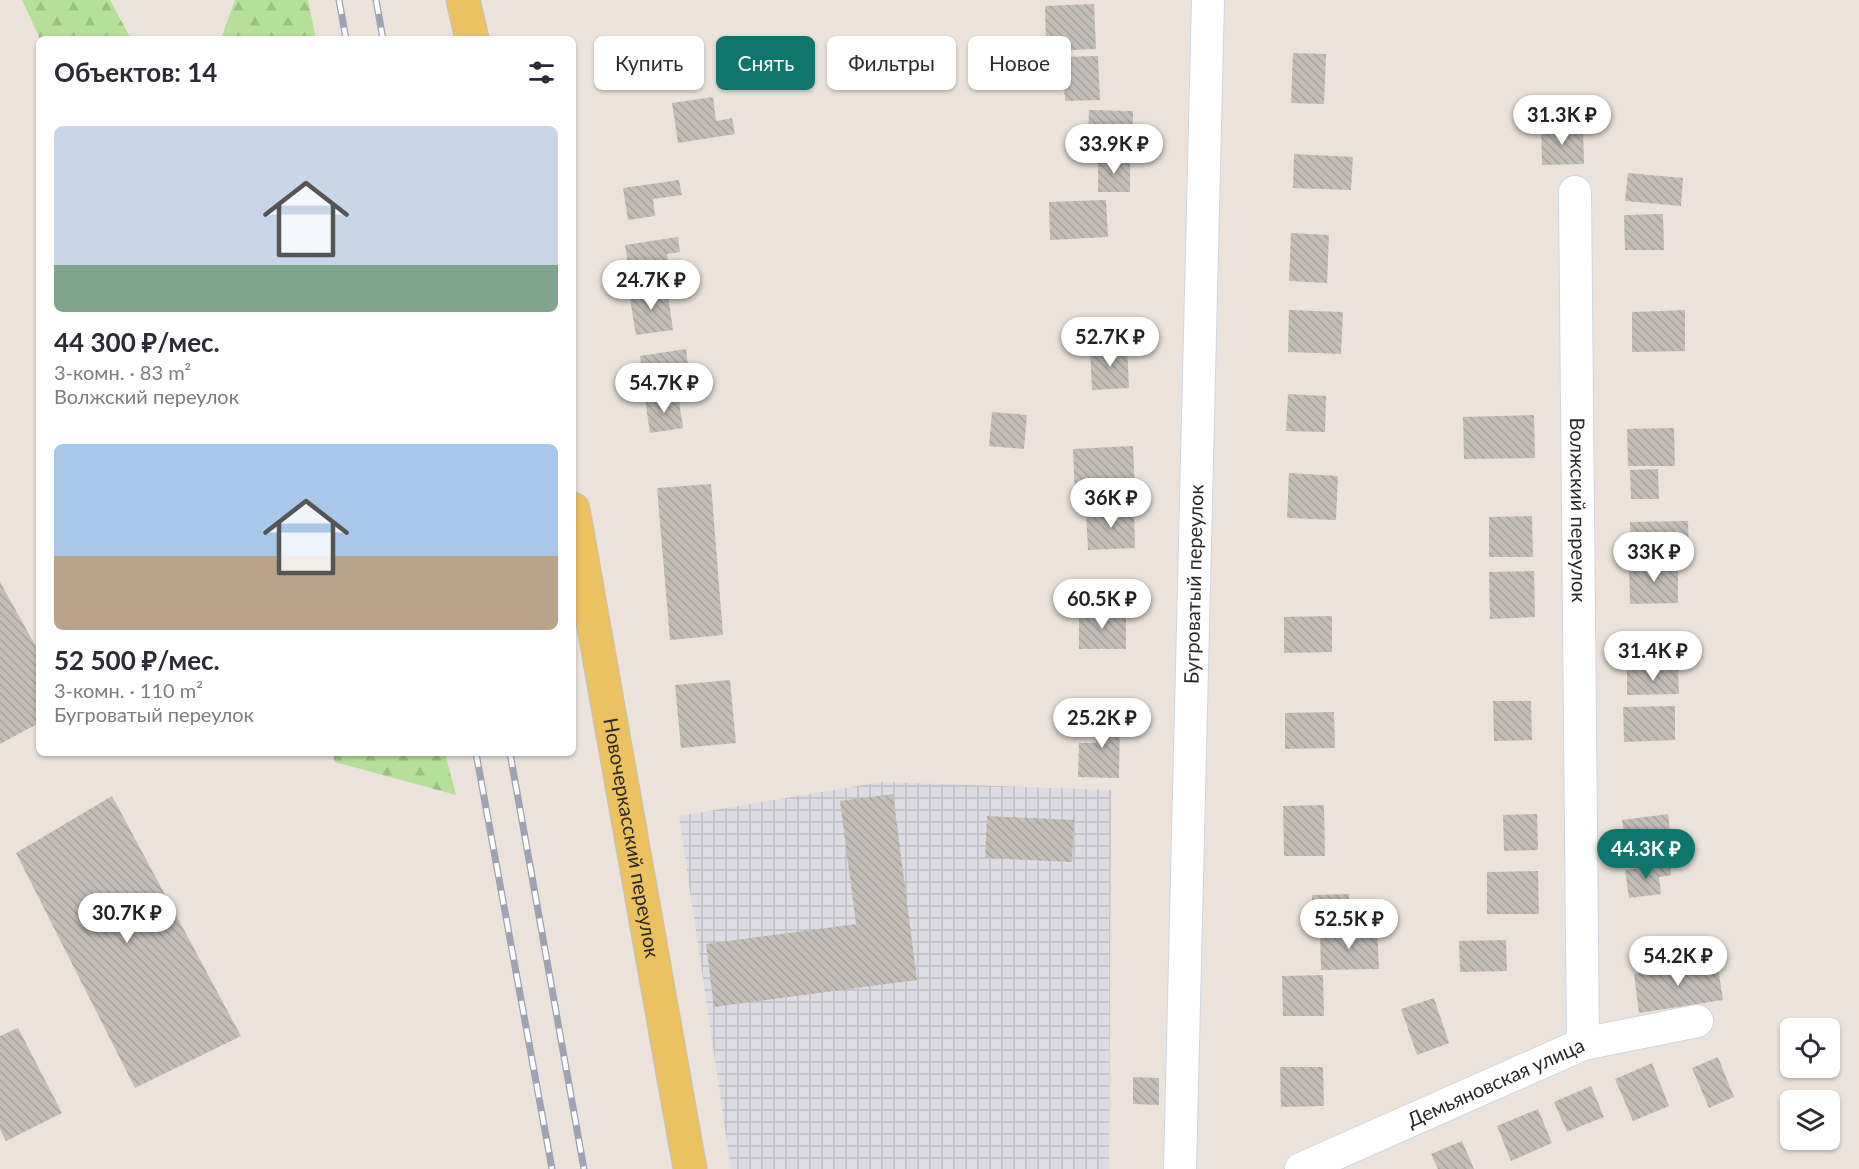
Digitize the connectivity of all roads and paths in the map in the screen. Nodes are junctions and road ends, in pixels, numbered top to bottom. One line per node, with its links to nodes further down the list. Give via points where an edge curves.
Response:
1 (463, 0): 3 (main road)
2 (1208, 0): 9 (street, Бугроватый переулок)
3 (471, 36)
4 (1575, 192): 7 (street, Волжский переулок)
5 (576, 526): 8 (main road, Новочеркасский переулок)
6 (1697, 1021): 7 (street, Демьяновская улица)
7 (1583, 1044): 10 (street, Демьяновская улица)
8 (690, 1169)
9 (1180, 1169)
10 (1301, 1169)

